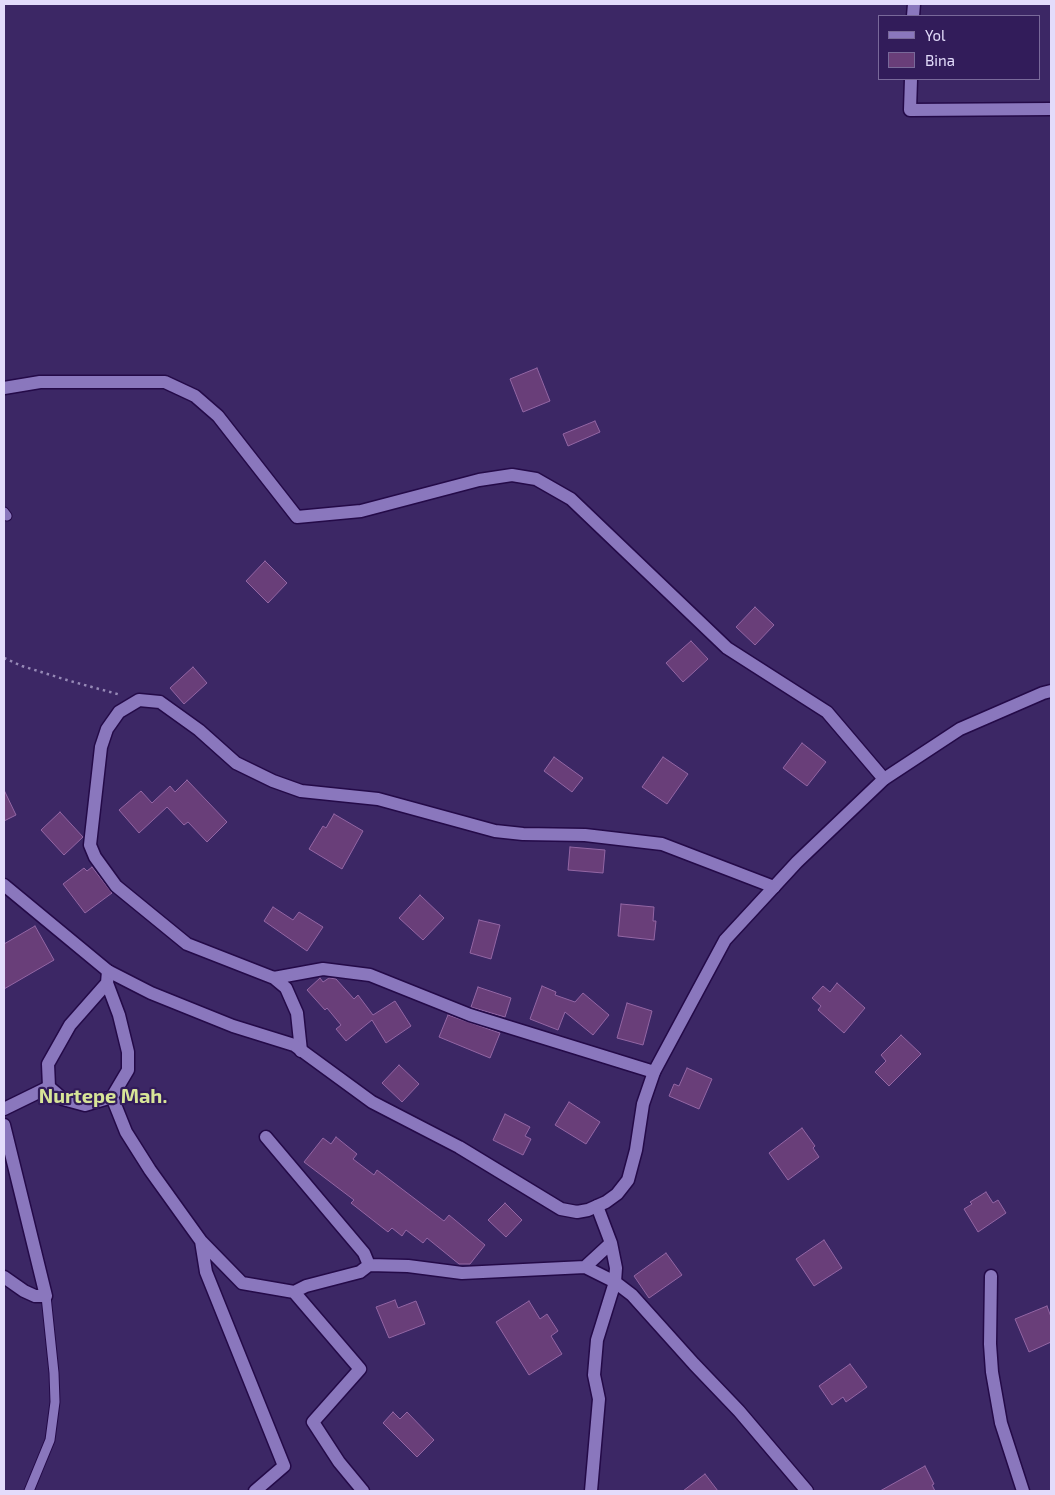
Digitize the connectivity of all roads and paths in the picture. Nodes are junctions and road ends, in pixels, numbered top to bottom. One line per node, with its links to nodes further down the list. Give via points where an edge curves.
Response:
1 (911, 80): 2 (street, via 910,110)
2 (1051, 109)
3 (4, 388): 7 (street, via 40,382 164,382 195,396 218,416 297,517 361,511 479,480 512,475 536,479 571,499 727,648 827,712)
4 (4, 658): 6 (path)
5 (1051, 691): 7 (street, via 960,729)
6 (139, 700): 9 (street, via 160,702 199,730 236,763 301,791 378,799 495,831 585,835 662,844); 11 (street, via 119,712 101,747 90,845 95,857 116,886 187,944)
7 (884, 779): 9 (street)
8 (4, 885): 10 (street)
9 (774, 888): 13 (street, via 724,940)
10 (107, 977): 12 (street, via 233,1026 294,1045); 14 (street, via 70,1025 48,1064); 15 (street, via 128,1052 128,1070)
11 (274, 978): 12 (street, via 286,988 297,1014); 13 (street, via 323,968 370,975 470,1015)
12 (301, 1051): 19 (street, via 372,1102 460,1147 561,1209 577,1212)
13 (654, 1072): 19 (street, via 643,1104 628,1180 617,1194)
14 (49, 1087): 15 (street, via 63,1099 85,1105); 16 (street)
15 (112, 1097): 20 (street, via 126,1132)
16 (4, 1109)
17 (4, 1125): 28 (street)
18 (266, 1137): 22 (street, via 364,1253)
19 (597, 1206): 21 (street)
20 (202, 1241): 27 (street, via 242,1283); 30 (street, via 206,1272 284,1466)
21 (611, 1242): 23 (street); 26 (street)
22 (369, 1265): 23 (street, via 462,1273); 27 (street, via 360,1272)
23 (585, 1267): 26 (street)
24 (991, 1276): 34 (street, via 992,1372 1001,1423)
25 (4, 1277): 28 (street, via 35,1296)
26 (615, 1282): 32 (street, via 597,1340 594,1375 598,1399); 33 (street, via 651,1314)
27 (294, 1292): 31 (street, via 360,1369 313,1422)
28 (46, 1296): 29 (lane, via 55,1402 50,1440)
29 (29, 1491)
30 (255, 1491)
31 (363, 1491)
32 (591, 1491)
33 (807, 1491)
34 (1023, 1491)

